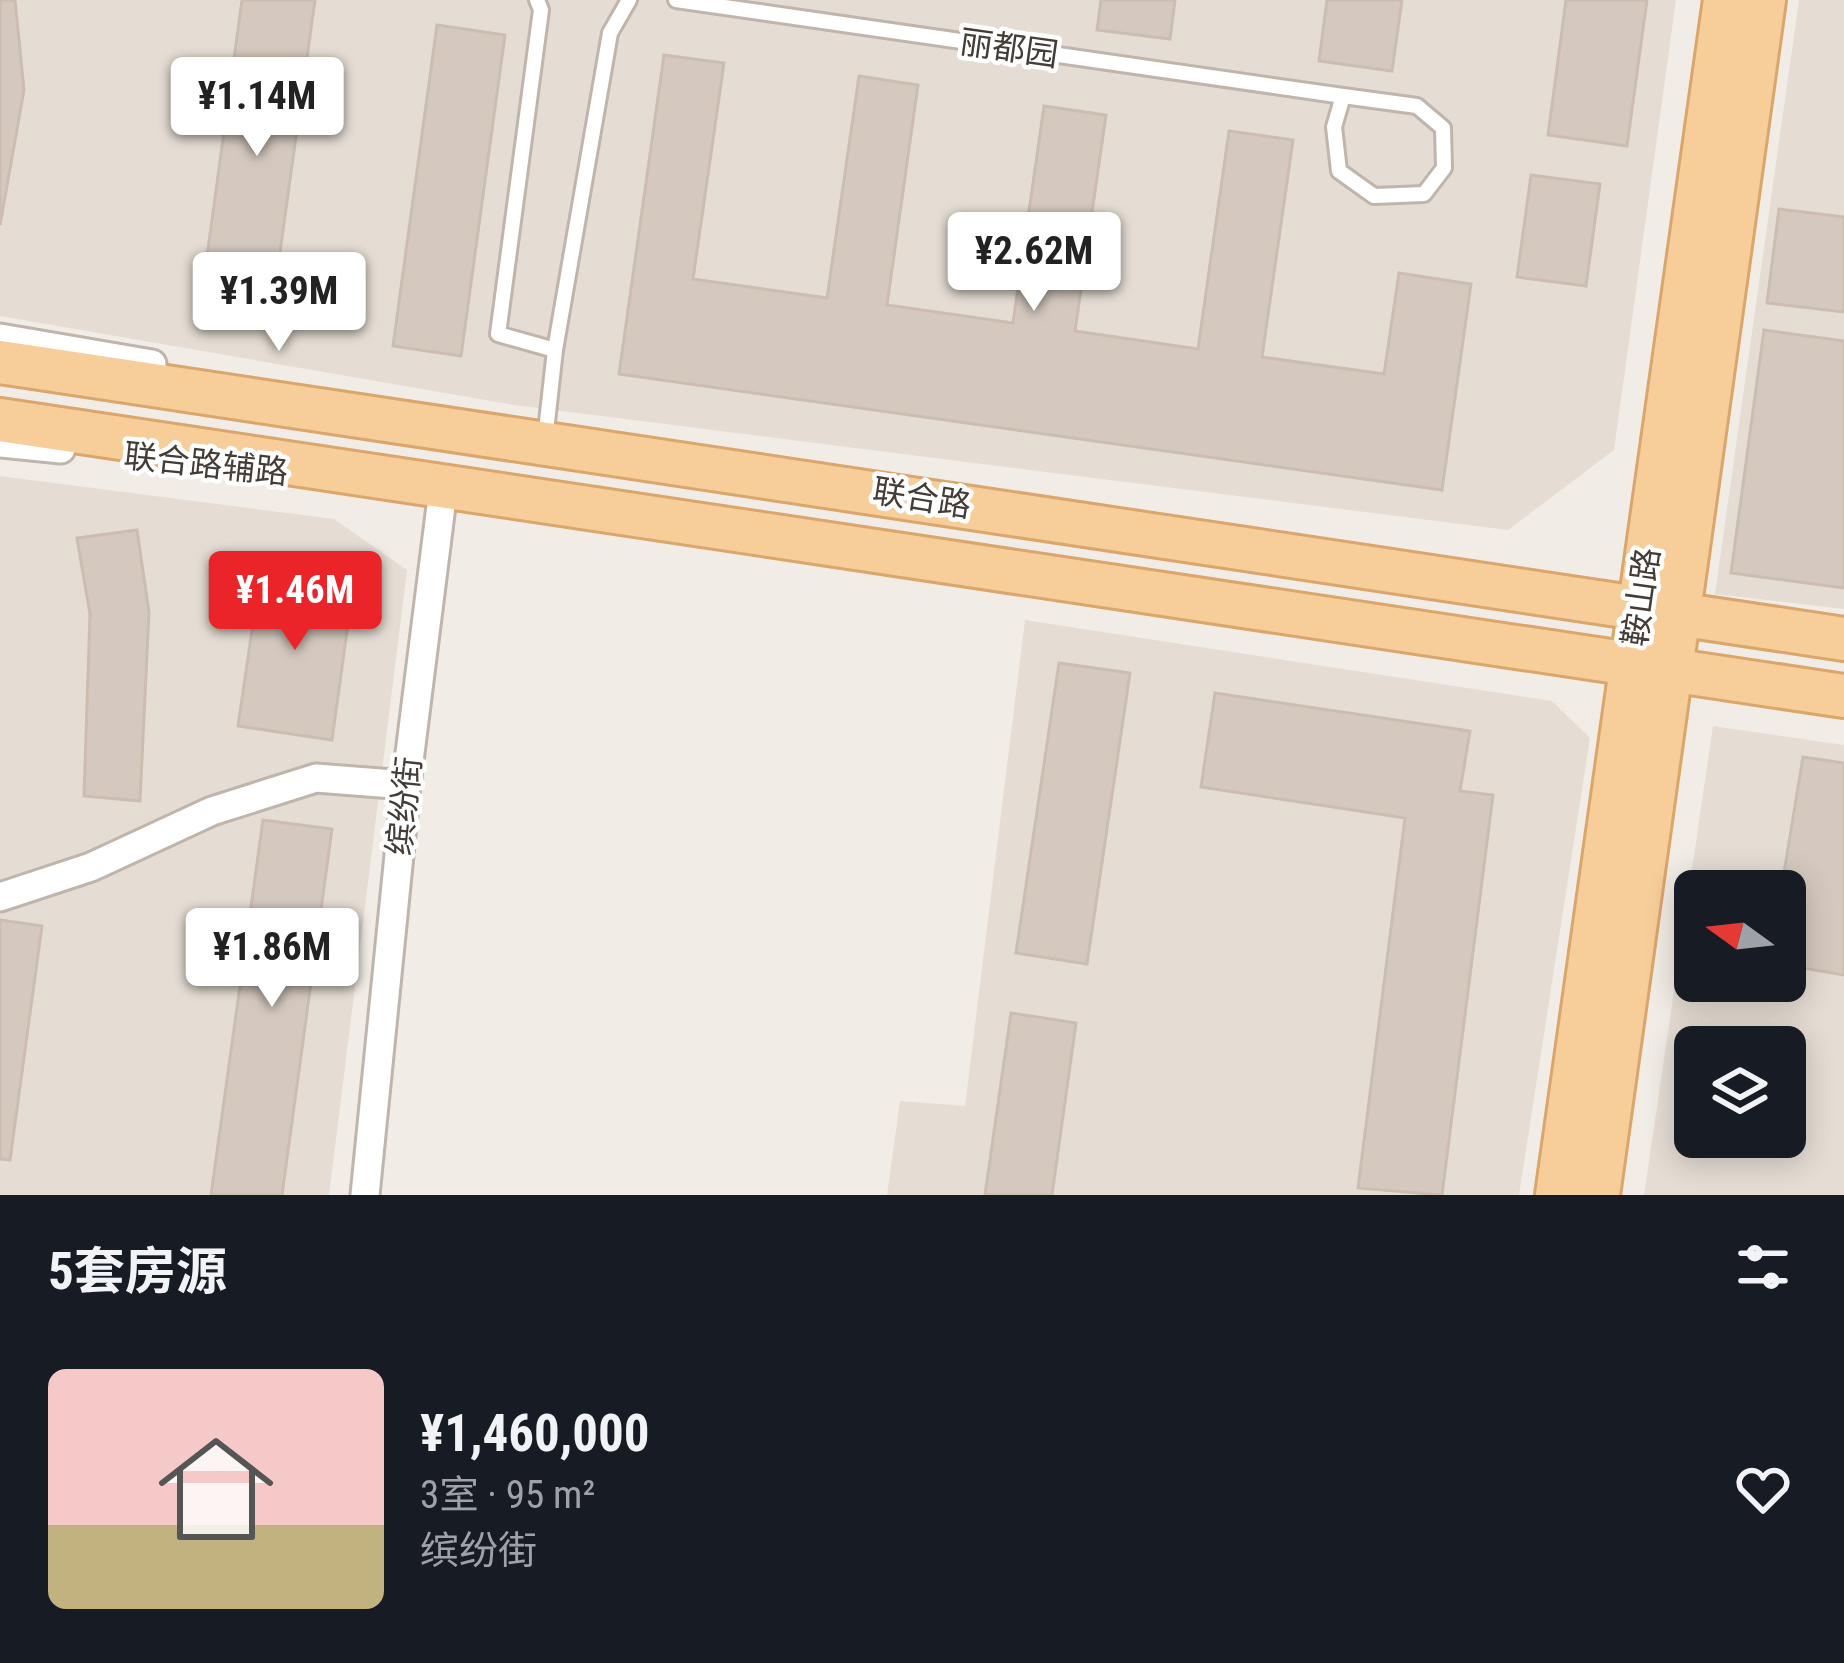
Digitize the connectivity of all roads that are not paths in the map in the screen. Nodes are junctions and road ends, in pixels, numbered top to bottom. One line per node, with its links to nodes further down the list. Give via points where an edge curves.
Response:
1 (537, 0): 8 (lane, via 498,334)
2 (628, 0): 8 (lane, via 610,33)
3 (676, 0): 6 (lane, 丽都园)
4 (1725, 0): 14 (main road, 鞍山路)
5 (1764, 0): 14 (main road, 鞍山路)
6 (1343, 95): 6 (lane, 丽都园, via 1417,106 1443,128 1444,168 1424,194 1374,196 1339,171 1334,128)
7 (0, 338): 11 (street)
8 (555, 350): 11 (lane)
9 (0, 362): 11 (main road, 联合路)
10 (0, 420): 13 (main road, 联合路)
11 (545, 440): 14 (main road, 联合路)
12 (0, 442): 13 (street, 联合路辅路)
13 (428, 488): 16 (main road, 联合路, via 562,501); 18 (street, 缤纷街)
14 (1659, 612): 15 (main road, 联合路); 16 (main road, 鞍山路)
15 (1844, 639)
16 (1651, 668): 17 (main road, 联合路); 21 (main road, 鞍山路); 22 (main road, 鞍山路)
17 (1844, 696)
18 (406, 785): 19 (street, via 316,778); 20 (street, 缤纷街)
19 (0, 897)
20 (365, 1195)
21 (1556, 1195)
22 (1598, 1195)

